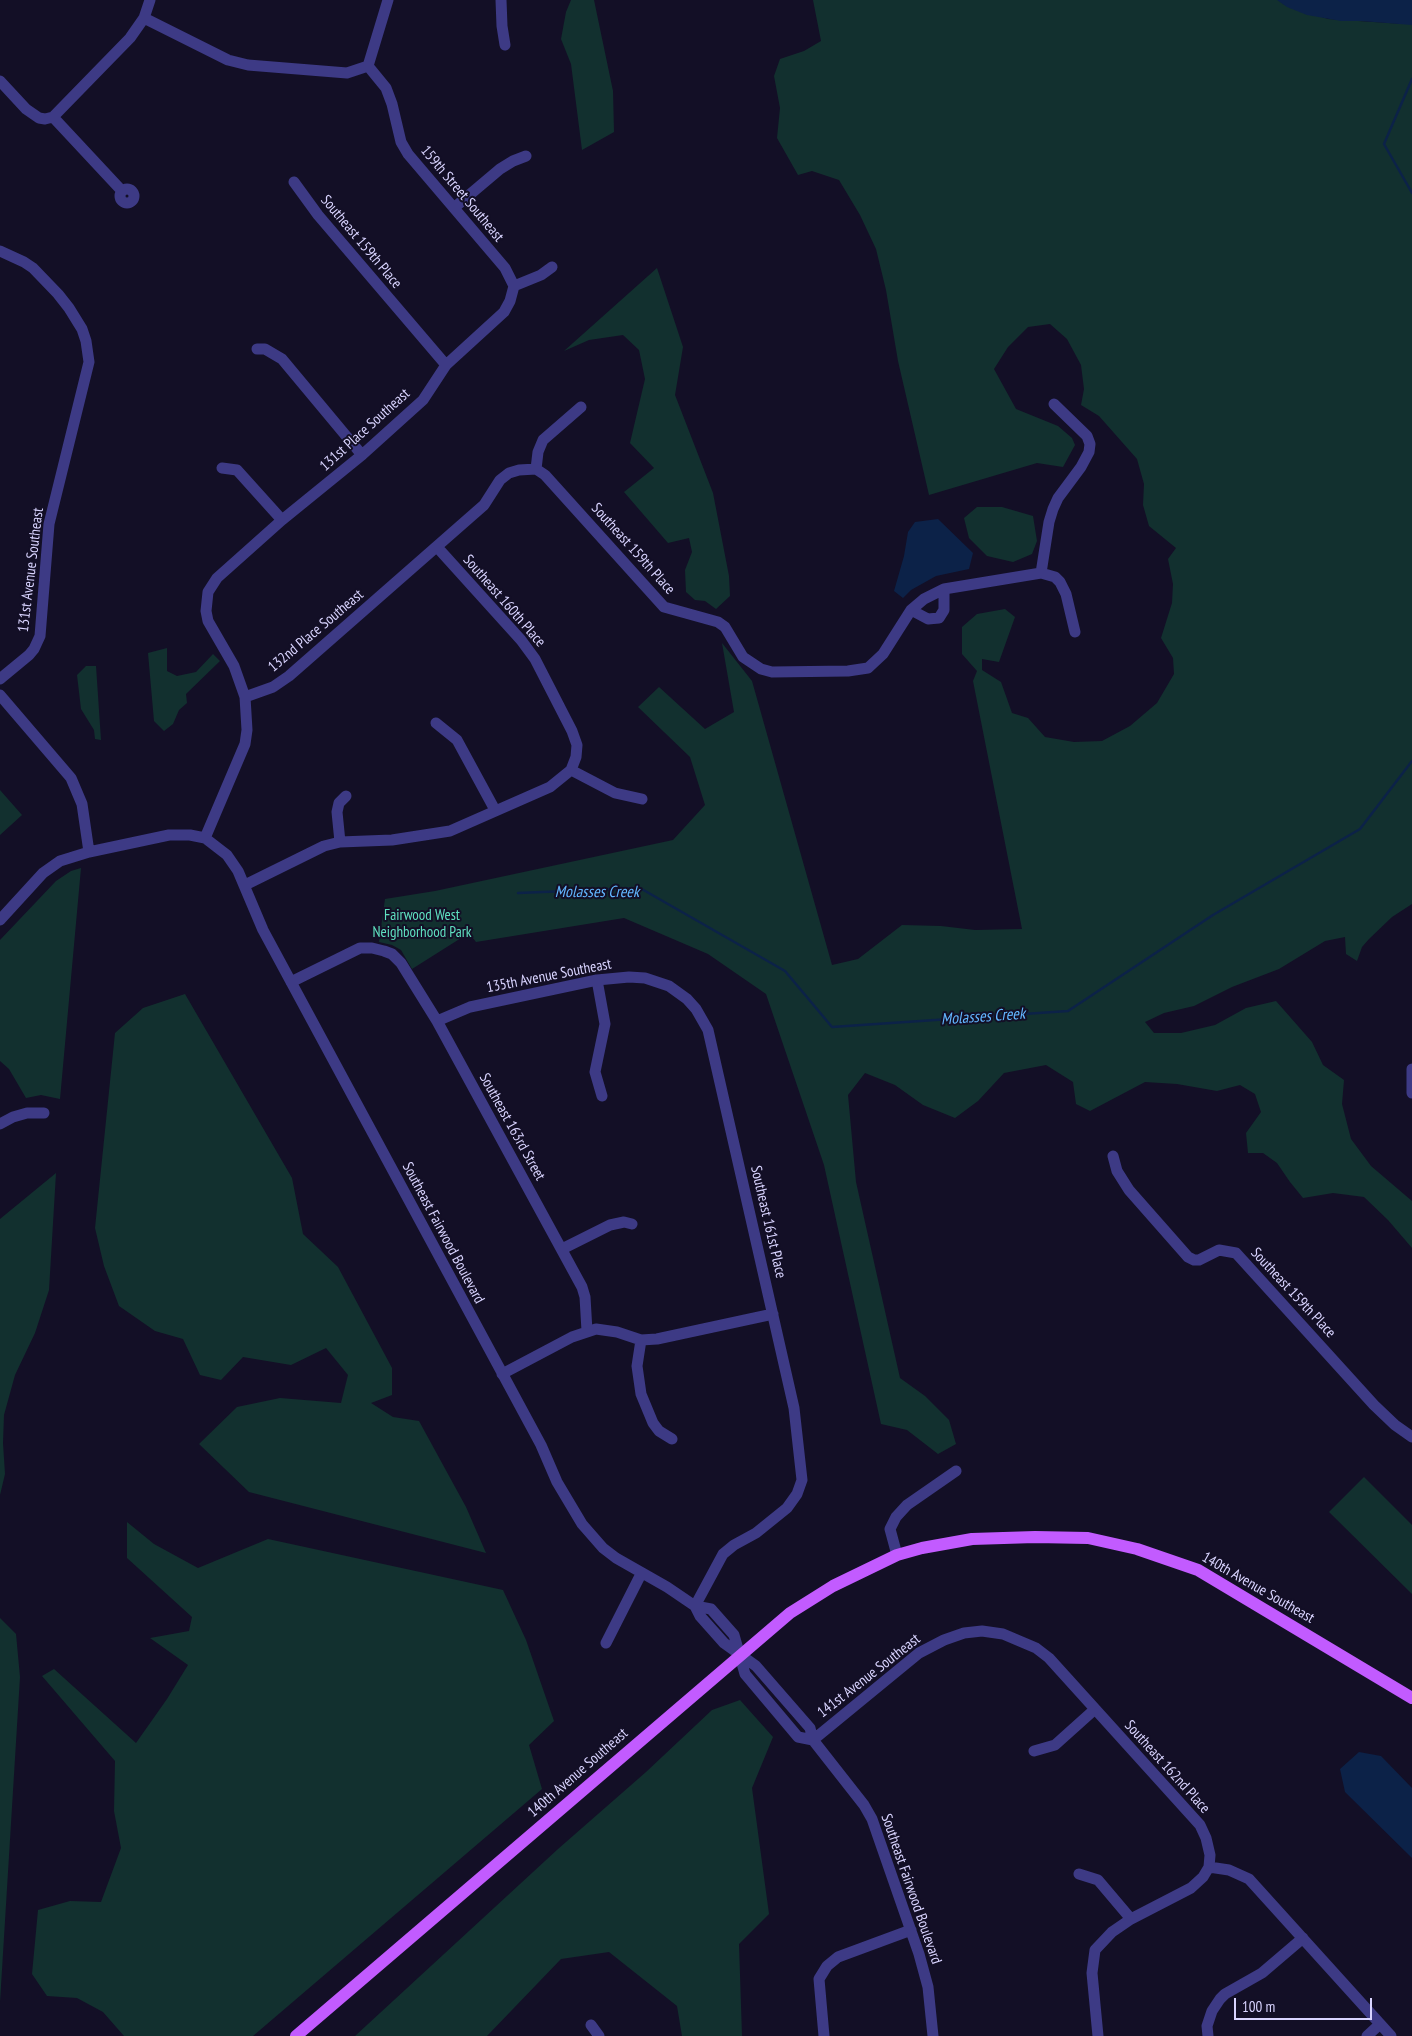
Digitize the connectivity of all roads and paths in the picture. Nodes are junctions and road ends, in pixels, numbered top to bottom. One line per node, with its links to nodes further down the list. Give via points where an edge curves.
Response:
1 (150, 0): 4 (street)
2 (388, 0): 6 (street)
3 (501, 0): 5 (street)
4 (144, 18): 6 (street, via 228,60 248,65 347,73); 8 (street, via 130,38)
5 (505, 45)
6 (368, 66): 12 (street, 159th Street Southeast, via 386,88 401,142 408,154)
7 (0, 80): 8 (street, via 26,109 39,118)
8 (53, 117): 11 (street)
9 (526, 156): 12 (street, via 500,169)
10 (294, 182): 17 (street, Southeast 159th Place, via 318,215)
11 (122, 191)
12 (455, 207): 15 (street, 159th Street Southeast, via 505,268)
13 (0, 251): 29 (street, 131st Avenue Southeast, via 24,262 45,278 82,329 89,362 49,524 40,636 29,655)
14 (552, 267): 15 (street)
15 (514, 286): 17 (street, 131st Place Southeast, via 504,312)
16 (258, 349): 20 (street, via 282,358)
17 (446, 365): 20 (street, 131st Place Southeast, via 423,400)
18 (1054, 404): 25 (street, via 1087,436 1090,444 1081,467 1058,498 1048,522)
19 (581, 407): 22 (street, via 543,440)
20 (362, 455): 23 (street, 131st Place Southeast)
21 (222, 468): 23 (street, via 237,470)
22 (536, 469): 24 (street, 132nd Place Southeast, via 508,473 484,506); 27 (street, Southeast 159th Place, via 545,475 664,607 718,622 725,627 743,657 761,669 772,672 868,668 883,654)
23 (282, 520): 31 (street, 131st Place Southeast, via 217,578 208,592 208,621 234,666)
24 (437, 547): 31 (street, 132nd Place Southeast, via 289,676 273,687); 33 (street, Southeast 160th Place, via 535,659 572,730 576,757)
25 (1041, 573): 26 (street, Southeast 159th Place); 28 (street, via 1055,576 1060,582)
26 (944, 589): 27 (street, Southeast 159th Place); 27 (street, via 944,610 940,618 928,619)
27 (911, 610)
28 (1075, 632)
29 (0, 678)
30 (0, 695): 39 (street, via 71,778 82,804)
31 (245, 697): 37 (street, via 246,744)
32 (436, 722): 36 (street, via 457,740)
33 (570, 770): 35 (street, via 615,793); 36 (street, via 550,787)
34 (346, 796): 38 (street, via 339,803 337,812)
35 (642, 799)
36 (495, 810): 38 (street, via 450,831 392,840)
37 (205, 838): 39 (street, via 169,835); 40 (street, Southeast Fairwood Boulevard, via 232,861)
38 (340, 842): 40 (street, via 324,846)
39 (89, 852): 41 (street, via 60,861 43,873)
40 (245, 885): 43 (street, Southeast Fairwood Boulevard, via 263,930)
41 (0, 920)
42 (597, 980): 44 (street, 135th Avenue Southeast, via 629,976); 45 (street, 135th Avenue Southeast, via 470,1007); 48 (street, via 605,1024 596,1072)
43 (291, 982): 45 (street, Southeast 163rd Street, via 360,948 384,951 401,963); 57 (street, Southeast Fairwood Boulevard)
44 (669, 986): 54 (street, Southeast 161st Place, via 696,1009 708,1030)
45 (438, 1021): 53 (street, Southeast 163rd Street)
46 (1412, 1069): 47 (street)
47 (1412, 1093)
48 (602, 1096)
49 (44, 1113): 50 (street, via 27,1113)
50 (0, 1124)
51 (1114, 1156): 58 (street, Southeast 159th Place, via 1117,1171 1129,1190 1188,1257 1199,1260 1219,1250 1236,1253 1374,1404)
52 (632, 1224): 53 (street, via 610,1225)
53 (562, 1249): 55 (street, Southeast 163rd Street, via 585,1296)
54 (773, 1314): 56 (street); 63 (street, Southeast 161st Place, via 794,1408 802,1480 787,1508 723,1554)
55 (588, 1331): 56 (street, via 608,1330); 57 (street)
56 (641, 1340): 59 (street, via 637,1366 641,1394 659,1431)
57 (502, 1374): 62 (street, Southeast Fairwood Boulevard, via 582,1524 603,1548)
58 (1412, 1437)
59 (672, 1438)
60 (956, 1471): 61 (street, via 907,1505 896,1517 890,1529)
61 (897, 1555): 66 (main road, 140th Avenue Southeast, via 833,1586 790,1613); 67 (main road, 140th Avenue Southeast, via 972,1539 1035,1536 1088,1538 1137,1549 1198,1570)
62 (641, 1574): 63 (street, Southeast Fairwood Boulevard, via 667,1586); 65 (street)
63 (695, 1606): 66 (street, Southeast Fairwood Boulevard, via 711,1608 734,1635)
64 (1004, 1634): 68 (street, Southeast 162nd Place, via 1036,1648 1049,1658); 69 (street, 141st Avenue Southeast, via 964,1633 918,1653)
65 (606, 1643)
66 (740, 1654): 69 (street, Southeast Fairwood Boulevard, via 745,1674 798,1737); 78 (main road, 140th Avenue Southeast)
67 (1412, 1698)
68 (1094, 1710): 70 (street, via 1055,1745); 71 (street, Southeast 162nd Place, via 1200,1825 1210,1855)
69 (813, 1740): 74 (street, Southeast Fairwood Boulevard, via 872,1819)
70 (1034, 1751)
71 (1209, 1867): 73 (street, via 1191,1888); 75 (street, via 1229,1870 1249,1879)
72 (1080, 1874): 73 (street, via 1098,1880)
73 (1131, 1919): 82 (street, via 1112,1932 1095,1950 1092,1973)
74 (911, 1930): 80 (street, via 838,1957 827,1966 819,1979); 81 (street, Southeast Fairwood Boulevard, via 928,1987)
75 (1303, 1938): 76 (street); 83 (street, via 1262,1973 1225,1994 1212,2011 1207,2026)
76 (1380, 2024): 84 (street); 85 (street)
77 (591, 2025): 79 (street)
78 (296, 2036)
79 (599, 2036)
80 (824, 2036)
81 (933, 2036)
82 (1098, 2036)
83 (1208, 2036)
84 (1367, 2036)
85 (1391, 2036)

